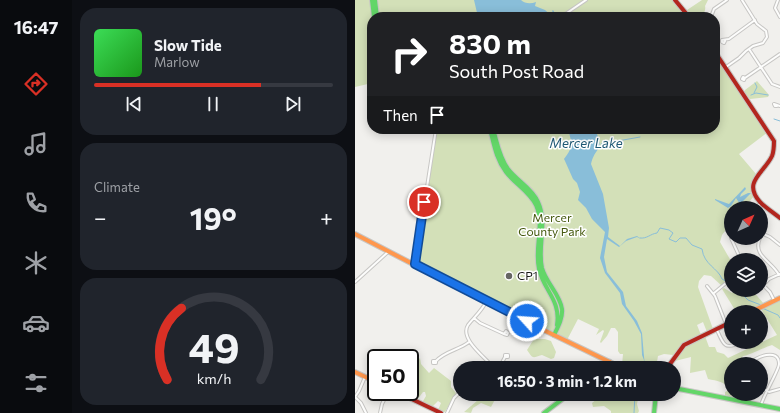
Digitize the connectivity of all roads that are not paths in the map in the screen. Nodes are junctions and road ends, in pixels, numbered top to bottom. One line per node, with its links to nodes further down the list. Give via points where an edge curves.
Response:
1 (372, 0): 8 (street)
2 (375, 0): 9 (street)
3 (586, 0): 10 (street)
4 (675, 0): 11 (street)
5 (727, 0): 12 (street)
6 (742, 0): 14 (street)
7 (778, 0): 13 (street, via 775,8)
8 (373, 12)
9 (376, 12)
10 (568, 12)
11 (685, 12)
12 (713, 12)
13 (780, 17)
14 (755, 20): 15 (street); 16 (street, via 765,30 767,37 763,43)
15 (725, 41)
16 (749, 49): 19 (street); 20 (street)
17 (780, 54): 19 (street)
18 (720, 59): 20 (street)
19 (761, 67): 21 (street); 22 (street, via 773,85)
20 (726, 68): 27 (street, via 774,143 773,158 759,172 755,181 755,192)
21 (745, 78)
22 (780, 87)
23 (435, 134): 35 (street)
24 (492, 134): 26 (street)
25 (494, 134): 26 (street)
26 (496, 147): 51 (street, via 507,167 534,196 541,210 544,230 541,266 560,303 562,314)
27 (760, 201)
28 (768, 208): 29 (street)
29 (780, 218)
30 (355, 234): 34 (street)
31 (768, 236): 33 (street)
32 (759, 245): 36 (street, via 760,254)
33 (780, 245)
34 (389, 251): 35 (street); 38 (street)
35 (415, 264): 45 (street)
36 (779, 275): 37 (street)
37 (768, 281)
38 (355, 282)
39 (724, 285): 42 (street)
40 (707, 286): 42 (street)
41 (768, 290): 44 (street)
42 (713, 293): 48 (street)
43 (780, 298): 44 (street)
44 (775, 301): 46 (street)
45 (486, 302): 47 (street); 51 (street)
46 (766, 305)
47 (475, 318): 52 (street); 53 (street, via 466,330)
48 (724, 319)
49 (724, 325): 50 (street)
50 (716, 329): 54 (street); 61 (street, via 684,345)
51 (554, 333): 60 (street)
52 (504, 334)
53 (469, 342): 57 (street); 58 (street)
54 (724, 344)
55 (505, 357): 59 (street)
56 (762, 357): 64 (street, via 770,354 778,360 778,367)
57 (436, 361)
58 (487, 361)
59 (503, 361)
60 (608, 361)
61 (672, 361)
62 (355, 372): 63 (street)
63 (365, 377): 68 (street)
64 (768, 386)
65 (681, 389): 75 (street)
66 (780, 389): 67 (street, via 773,392)
67 (768, 391)
68 (355, 397): 77 (street)
69 (453, 400): 80 (street)
70 (384, 401): 78 (street)
71 (416, 401): 79 (street)
72 (560, 401): 81 (street)
73 (655, 401): 82 (street)
74 (762, 401): 75 (street)
75 (761, 405): 76 (street)
76 (780, 409)
77 (366, 413)
78 (380, 413)
79 (441, 413)
80 (447, 413)
81 (544, 413)
82 (654, 413)

